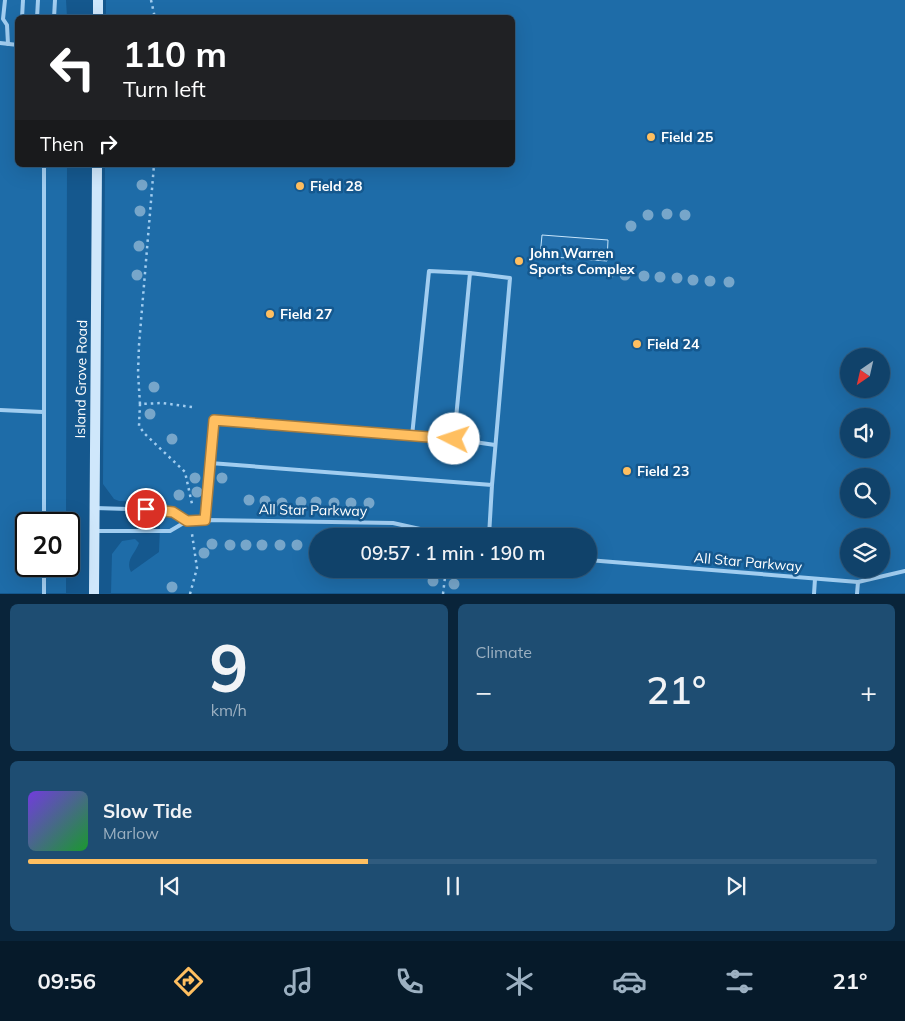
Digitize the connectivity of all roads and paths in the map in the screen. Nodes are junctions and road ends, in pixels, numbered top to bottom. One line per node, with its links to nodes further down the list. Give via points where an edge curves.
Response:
1 (5, 0): 13 (lane)
2 (23, 0): 7 (lane)
3 (38, 0): 8 (lane)
4 (55, 0): 9 (lane)
5 (98, 0): 10 (street)
6 (151, 0): 11 (path)
7 (22, 15)
8 (37, 15)
9 (54, 15)
10 (98, 15)
11 (154, 15)
12 (0, 43): 13 (lane)
13 (8, 44): 14 (lane)
14 (15, 45)
15 (44, 167): 22 (lane)
16 (97, 167): 29 (street, Island Grove Road)
17 (154, 167): 19 (path, via 139,345)
18 (470, 273): 23 (lane, via 429,271); 24 (lane); 25 (lane, via 510,278)
19 (140, 404): 20 (path); 28 (path, via 139,426 186,472)
20 (192, 406)
21 (0, 410): 22 (lane)
22 (43, 412): 30 (lane)
23 (412, 436): 24 (lane); 26 (lane, via 214,420)
24 (454, 439): 25 (lane)
25 (495, 445): 27 (lane)
26 (210, 462): 27 (lane); 31 (lane)
27 (492, 485): 34 (lane)
28 (192, 504)
29 (93, 508): 32 (lane, All Star Parkway, via 161,510 173,512); 35 (street, Island Grove Road)
30 (44, 512)
31 (205, 520): 32 (lane, All Star Parkway); 33 (lane, All Star Parkway, via 393,523)
32 (187, 521): 35 (lane, All Star Parkway, via 170,531)
33 (416, 528)
34 (489, 528)
35 (94, 530): 44 (street, Island Grove Road)
36 (192, 534): 45 (path, via 197,568)
37 (597, 561): 41 (lane, All Star Parkway)
38 (905, 571): 42 (lane, All Star Parkway)
39 (44, 577): 43 (lane)
40 (445, 578): 46 (path)
41 (815, 579): 42 (lane, All Star Parkway); 47 (lane)
42 (858, 582): 48 (lane)
43 (44, 594)
44 (94, 594)
45 (190, 594)
46 (443, 594)
47 (814, 594)
48 (857, 594)

